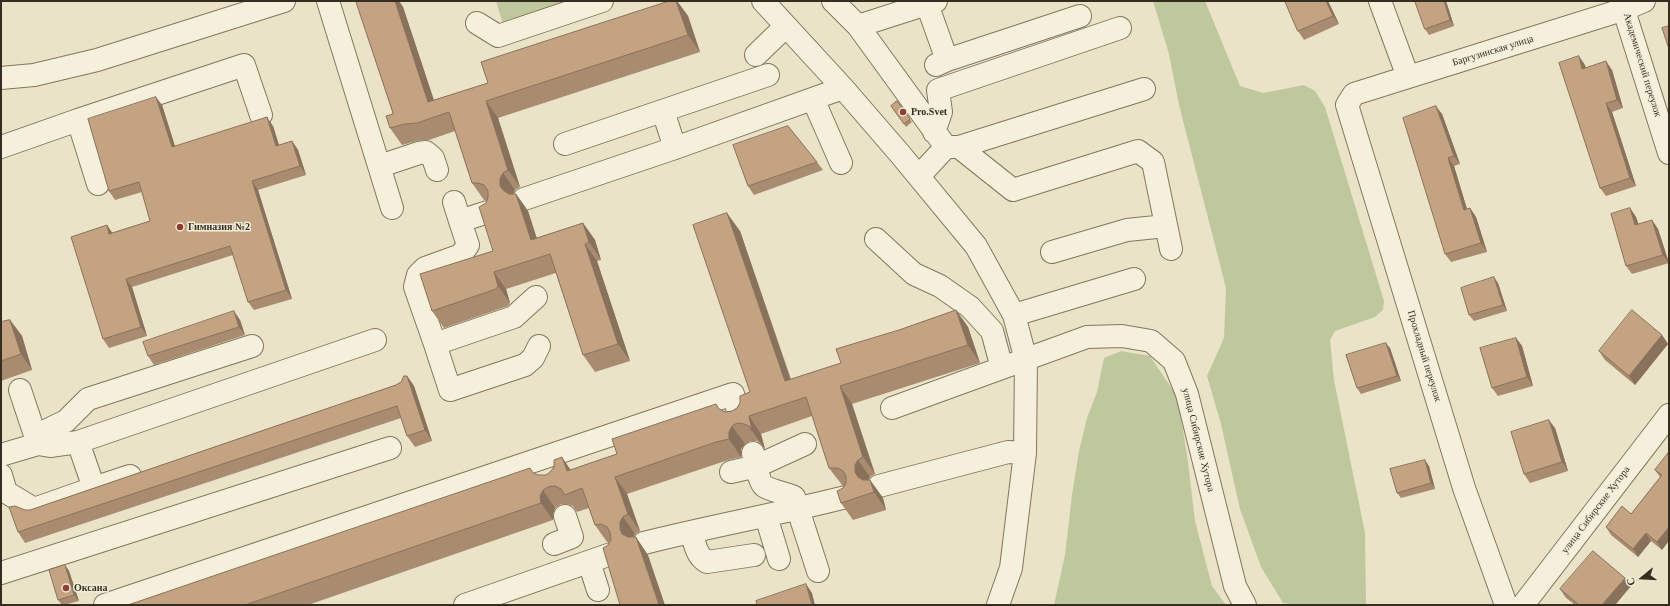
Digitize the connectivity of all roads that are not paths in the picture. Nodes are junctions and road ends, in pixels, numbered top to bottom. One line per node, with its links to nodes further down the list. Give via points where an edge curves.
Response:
1 (284, 1): 19 (street, via 97,60 34,75)
2 (328, 1): 34 (street)
3 (602, 1): 11 (street, via 498,36)
4 (763, 1): 13 (street)
5 (833, 1): 12 (street)
6 (906, 1): 12 (street)
7 (1380, 1): 18 (street)
8 (932, 3): 10 (street, via 942,62); 12 (street)
9 (1630, 4): 18 (street, Баргузинская улица); 32 (street, Академический переулок)
10 (1080, 16)
11 (477, 23)
12 (854, 23): 22 (street)
13 (786, 26): 16 (street); 20 (street)
14 (1120, 28): 28 (street, via 938,90)
15 (1065, 39): 22 (street)
16 (756, 55)
17 (768, 75): 25 (street)
18 (1408, 77): 24 (street, Баргузинская улица, via 1354,94)
19 (1, 78)
20 (843, 88): 23 (street); 36 (street)
21 (1144, 89): 28 (street)
22 (906, 94): 28 (street)
23 (813, 98): 31 (street); 33 (street)
24 (1347, 106): 89 (street, Прохладный переулок, via 1464,488)
25 (663, 111): 29 (street); 31 (street)
26 (261, 115): 27 (street, via 244,65)
27 (78, 120): 30 (street); 37 (street)
28 (946, 142): 36 (street); 41 (street, via 1013,190 1138,151 1153,162)
29 (565, 144)
30 (1, 147)
31 (675, 148): 38 (street)
32 (1669, 152)
33 (842, 163)
34 (380, 166): 35 (street, via 426,152 433,158); 39 (street)
35 (437, 170)
36 (919, 176): 47 (street, via 976,246)
37 (98, 184)
38 (524, 199)
39 (392, 208)
40 (488, 212): 49 (street, via 457,211 468,245 461,255 425,268 418,275 415,287)
41 (1166, 226): 43 (street); 44 (street, via 1127,230)
42 (876, 239): 53 (street, via 914,274 940,286 970,307 992,331)
43 (1171, 249)
44 (1052, 252)
45 (1134, 279): 47 (street)
46 (536, 297): 49 (street, via 514,317)
47 (1014, 315): 52 (street)
48 (375, 340): 59 (street)
49 (435, 344): 51 (street, via 450,390 525,365 533,358)
50 (252, 346): 58 (street, via 88,399 66,421)
51 (539, 346)
52 (1026, 360): 53 (street, улица Сибирские Хутора); 62 (street); 88 (street, улица Сибирские Хутора, via 1086,337 1122,336 1151,341 1174,361 1187,394 1236,586)
53 (1002, 368): 55 (street, улица Сибирские Хутора)
54 (20, 390): 58 (street)
55 (892, 408)
56 (1669, 415): 90 (street, улица Сибирские Хутора)
57 (740, 417): 84 (street, via 733,394 550,466)
58 (36, 440): 59 (street, via 50,446); 63 (street)
59 (78, 442): 69 (street)
60 (805, 444): 64 (street)
61 (390, 448): 82 (street)
62 (1025, 453): 68 (street, via 1008,452); 87 (street, via 1011,568)
63 (1, 455)
64 (755, 459): 66 (street); 71 (street, via 761,482 765,487 794,497)
65 (147, 470): 69 (street)
66 (731, 472)
67 (1, 475): 69 (street, via 6,492 34,509)
68 (879, 486)
69 (94, 488)
70 (846, 497): 71 (street)
71 (798, 509): 73 (street); 81 (street)
72 (566, 516): 76 (street, via 572,537)
73 (766, 516): 74 (street); 79 (street)
74 (691, 532): 75 (street); 78 (street, via 701,558 707,562)
75 (644, 543)
76 (554, 544)
77 (612, 554): 80 (street)
78 (754, 555)
79 (779, 559)
80 (589, 562): 83 (street); 86 (street)
81 (818, 571)
82 (1, 573)
83 (598, 590)
84 (137, 600): 85 (street)
85 (105, 605)
86 (466, 605)
87 (998, 605)
88 (1245, 605)
89 (1506, 605)
90 (1523, 605)

